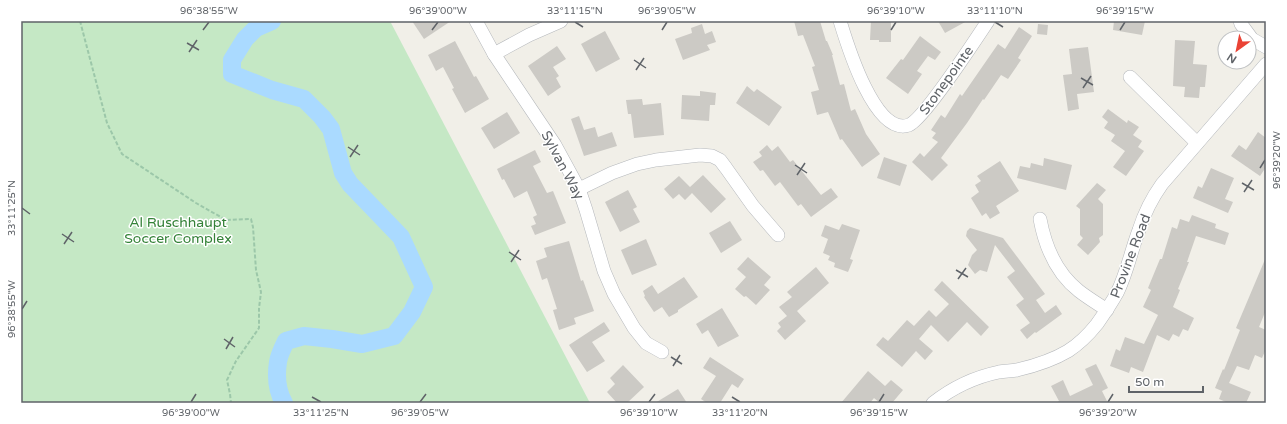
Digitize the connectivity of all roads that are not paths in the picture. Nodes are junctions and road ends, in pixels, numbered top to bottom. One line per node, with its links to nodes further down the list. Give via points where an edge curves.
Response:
1 (476, 21): 7 (street, Sylvan Way)
2 (561, 21): 7 (street)
3 (840, 21): 4 (street, Stonepointe, via 864,86 882,115 902,126 914,122 919,117)
4 (988, 21)
5 (1240, 21): 6 (street, via 1252,39)
6 (1266, 47)
7 (494, 54): 11 (street, Sylvan Way, via 555,145)
8 (1266, 64): 10 (street, Provine Road)
9 (1130, 77): 10 (street)
10 (1197, 142): 14 (street, Provine Road, via 1154,195 1139,229 1117,293)
11 (579, 189): 13 (street, via 637,164 686,156 712,156 720,160 753,206); 15 (street, Sylvan Way, via 604,271 614,294 646,343)
12 (1040, 219): 14 (street, via 1048,249 1057,267 1079,291)
13 (778, 235)
14 (1108, 310): 16 (street, Provine Road, via 1093,329 1068,351 1037,364 999,372 960,386)
15 (662, 352)
16 (933, 403)

